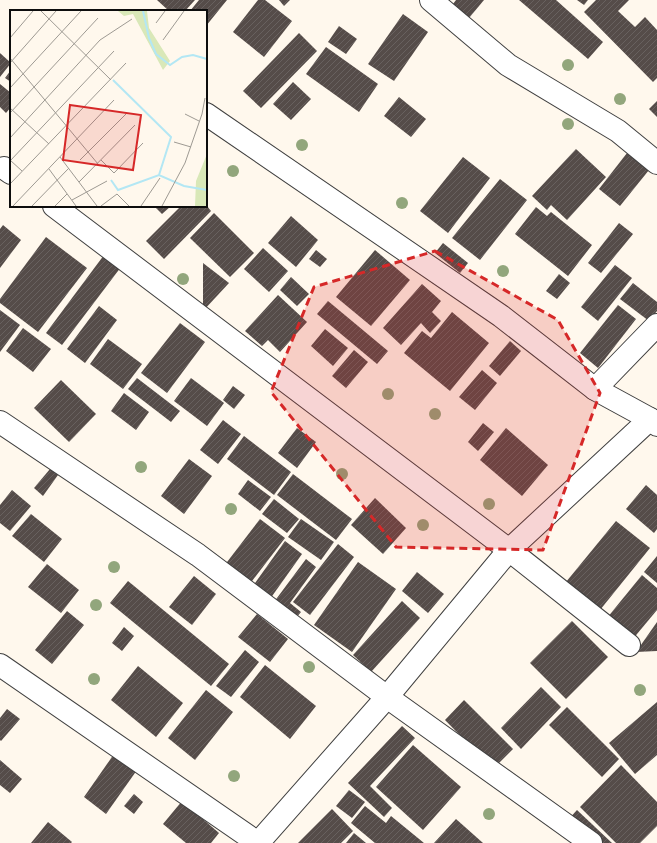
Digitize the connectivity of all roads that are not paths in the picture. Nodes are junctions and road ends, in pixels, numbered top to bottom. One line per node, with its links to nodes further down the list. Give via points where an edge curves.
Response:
1 (431, 0): 3 (street, via 508,65 618,131)
2 (207, 115): 6 (street, via 501,316)
3 (657, 163)
4 (55, 207): 9 (street)
5 (657, 324): 6 (street)
6 (595, 389): 8 (street)
7 (0, 422): 12 (street, via 198,555)
8 (653, 422): 9 (street)
9 (509, 550): 10 (street); 12 (street)
10 (629, 645)
11 (0, 665): 13 (street)
12 (387, 697): 13 (street); 14 (street)
13 (258, 843)
14 (591, 843)

